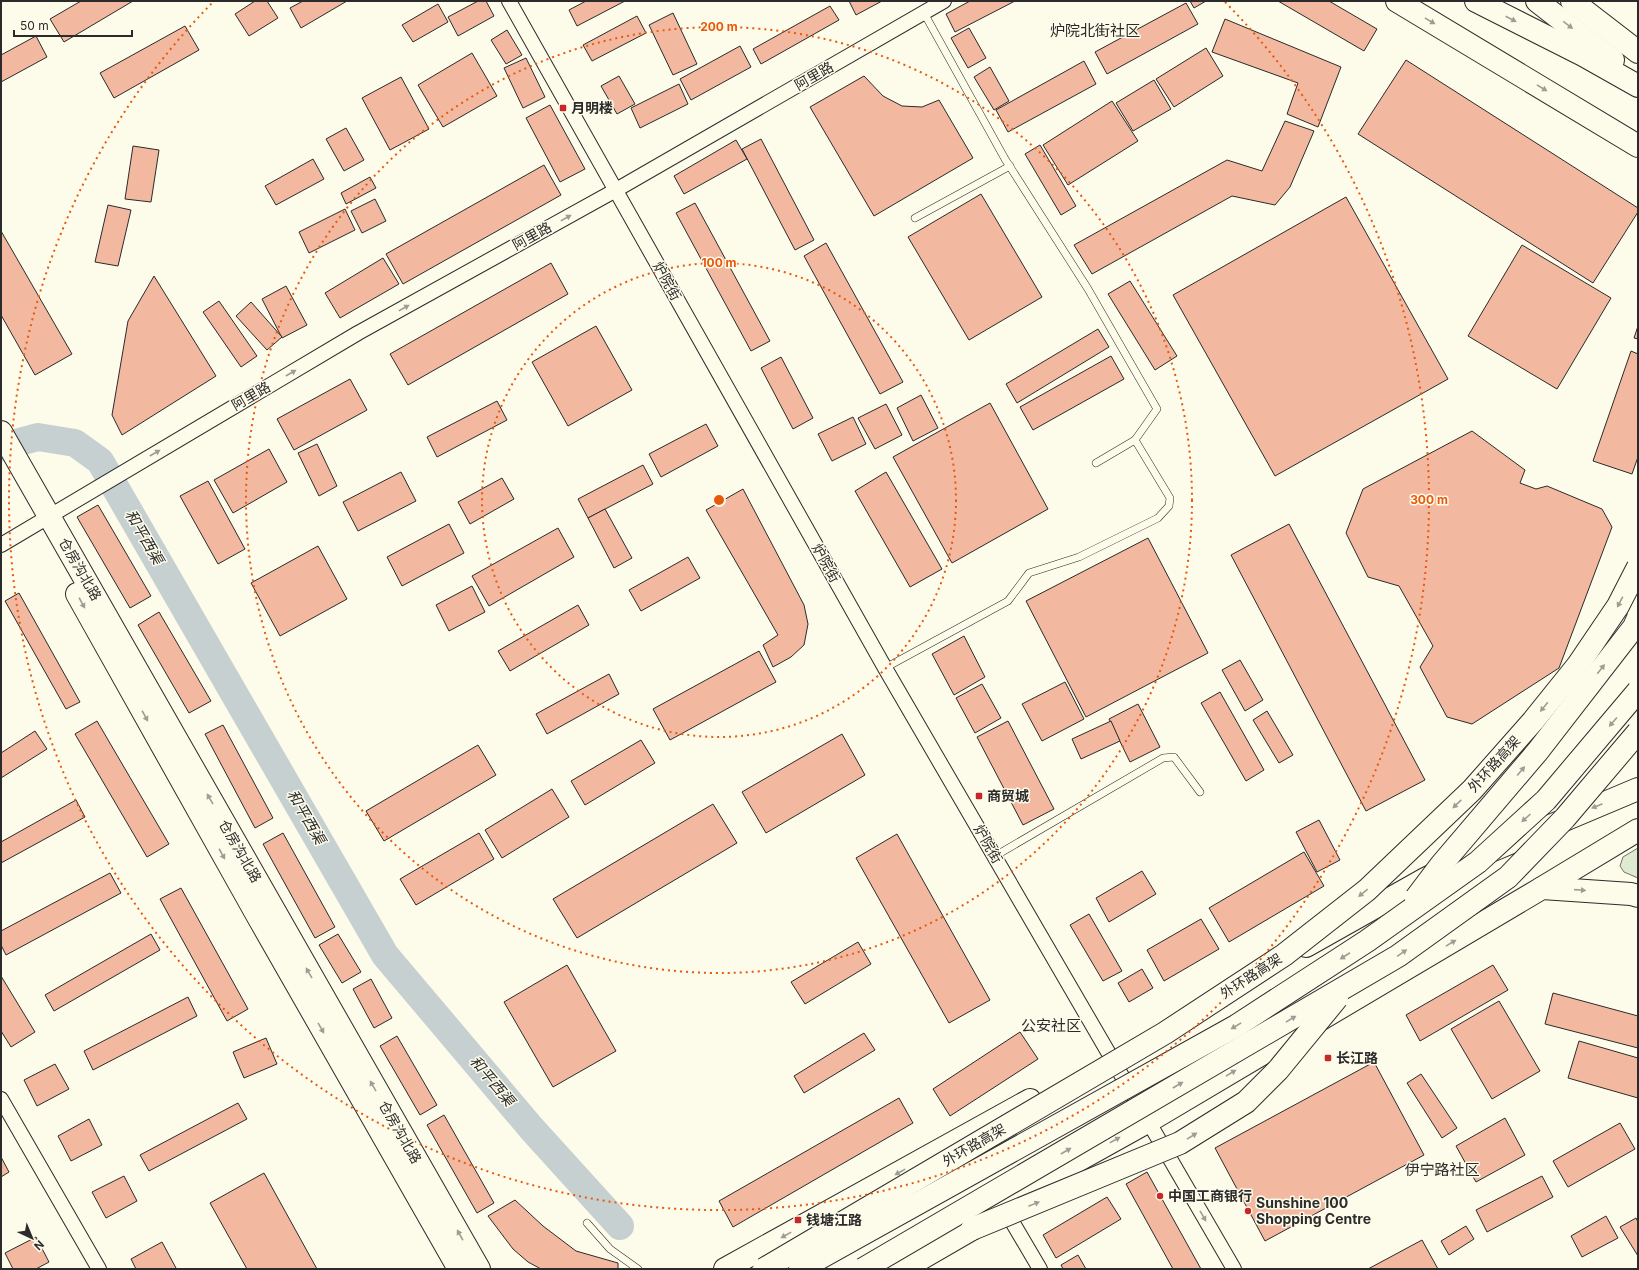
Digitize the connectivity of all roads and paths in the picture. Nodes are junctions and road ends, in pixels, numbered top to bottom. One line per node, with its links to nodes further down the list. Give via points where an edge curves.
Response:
1 (510, 1): 13 (street, 炉院街)
2 (944, 1): 7 (street, 阿里路)
3 (1397, 1): 11 (main road, one-way to 11)
4 (1476, 1): 10 (main road, one-way to 10)
5 (1537, 1): 9 (main road, one-way to 9)
6 (1572, 1): 8 (main road)
7 (924, 13): 12 (lane); 13 (street, 阿里路)
8 (1638, 52)
9 (1638, 80)
10 (1638, 86)
11 (1638, 146)
12 (1010, 166): 14 (lane); 15 (lane, via 1088,289 1157,409)
13 (616, 190): 18 (street, 阿里路, one-way to 13, via 358,333); 22 (street, 炉院街)
14 (915, 218)
15 (1135, 440): 17 (lane); 22 (lane, via 1170,498 1169,506 1158,518 1079,557 1029,573 1008,601)
16 (4, 445): 18 (main road, 仓房沟北路)
17 (1096, 462)
18 (43, 520): 19 (street, 阿里路); 37 (main road, 仓房沟北路, one-way to 37, via 261,922); 38 (main road, 仓房沟北路, one-way to 18)
19 (1, 545)
20 (1638, 568): 41 (main road, 外环路高架, one-way to 41, bridge, via 1613,613 1578,665 1533,721 1472,790 1367,890 1284,955 1165,1032)
21 (1638, 618): 45 (main road, 外环路高架, one-way to 21, bridge, via 972,1230 1180,1143 1246,1102 1278,1070 1442,865 1538,751 1634,627)
22 (884, 668): 28 (street, 炉院街)
23 (1637, 693): 42 (main road, one-way to 42, bridge, via 1546,800 1478,862 1367,941 1236,1026)
24 (1638, 732): 43 (main road, one-way to 24, bridge, via 1398,956 1508,877 1565,818)
25 (1638, 789): 31 (main road, one-way to 31, via 1425,879)
26 (1200, 792): 28 (lane, via 1174,757 1163,758)
27 (1638, 830): 29 (main road)
28 (995, 856): 31 (street, 炉院街)
29 (1542, 888): 30 (main road, one-way to 30); 33 (main road, one-way to 29)
30 (1638, 896)
31 (1111, 1056): 33 (street, 炉院街); 40 (main road, one-way to 40)
32 (1, 1099): 36 (street)
33 (1149, 1121): 34 (main road, one-way to 33); 47 (street, 炉院街, one-way to 47)
34 (1001, 1203): 44 (main road); 46 (street)
35 (587, 1223): 39 (lane, via 610,1249)
36 (99, 1269)
37 (460, 1269)
38 (479, 1269)
39 (638, 1269)
40 (725, 1269)
41 (764, 1269)
42 (800, 1269)
43 (863, 1269)
44 (886, 1269)
45 (903, 1269)
46 (1040, 1269)
47 (1234, 1269)

